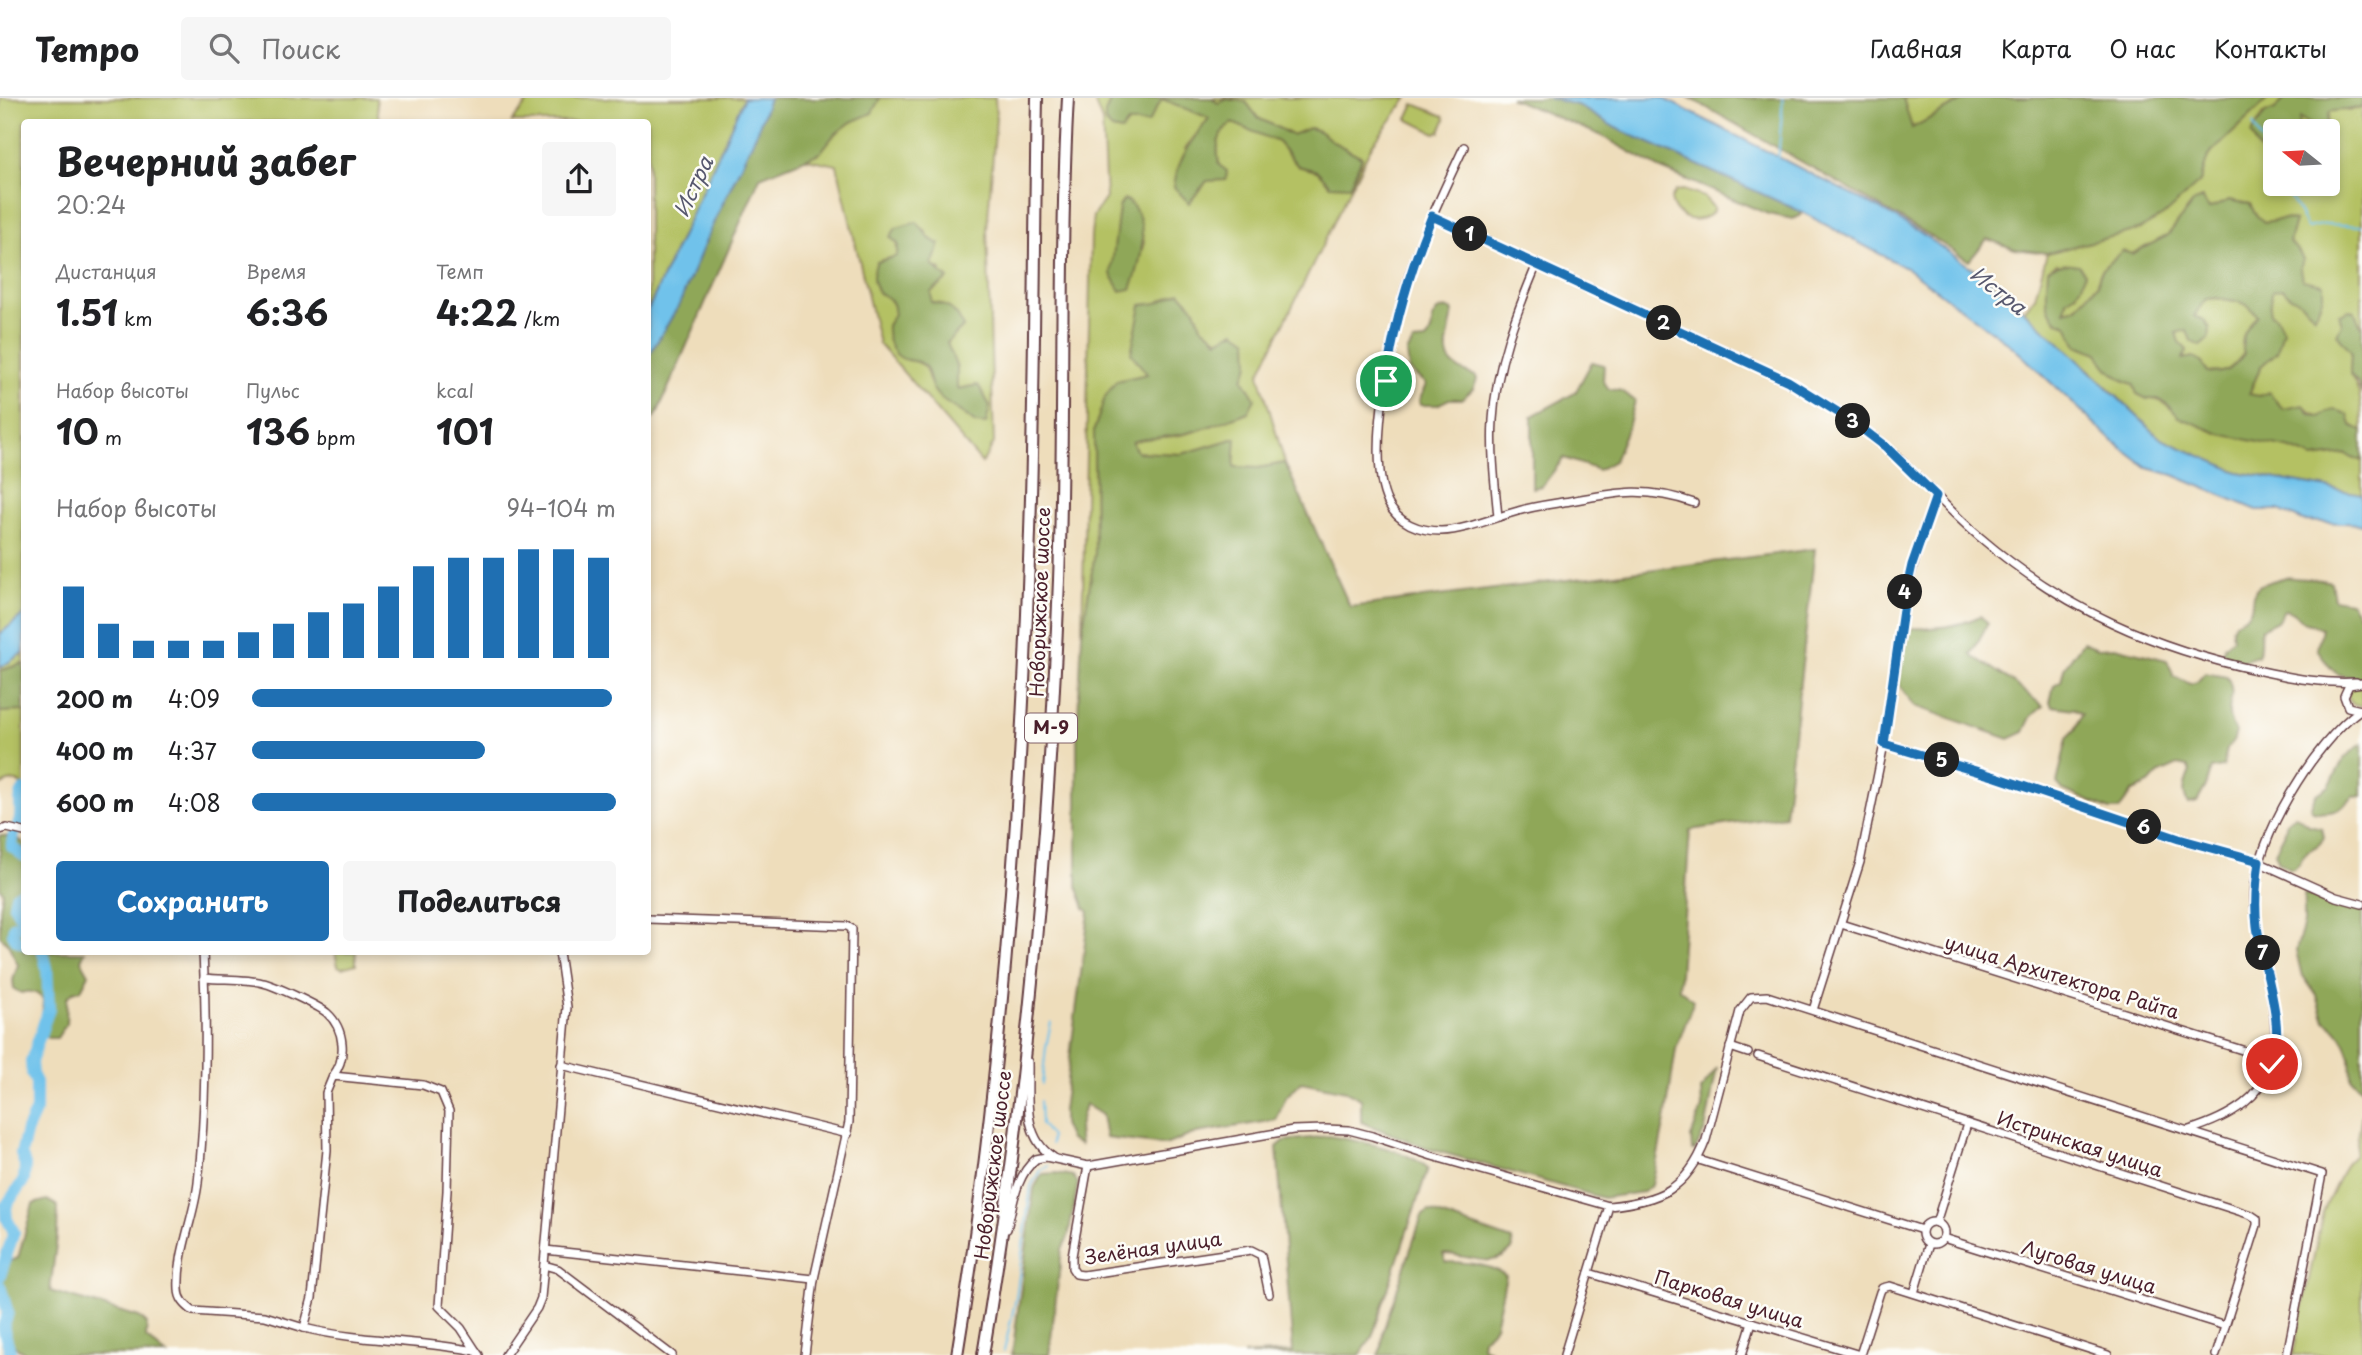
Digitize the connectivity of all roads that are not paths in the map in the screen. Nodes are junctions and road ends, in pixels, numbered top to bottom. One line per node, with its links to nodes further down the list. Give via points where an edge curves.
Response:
1 (1037, 98): 55 (highway, Новорижское шоссе / М-9, via 1030,557 1017,823 998,1041)
2 (1068, 98): 23 (highway, Новорижское шоссе / М-9, via 1057,617 1045,835)
3 (1464, 147): 4 (street)
4 (1432, 216): 5 (street); 8 (street, via 1410,270 1392,337 1381,429 1382,486 1394,512 1415,527 1444,531)
5 (1537, 264): 6 (street, via 1788,381 1886,447); 8 (street, via 1508,340 1493,419)
6 (1936, 496): 9 (street, via 2035,581 2078,607 2203,657); 14 (street, via 1905,596)
7 (1694, 503): 8 (street, via 1648,491 1621,492)
8 (1499, 517)
9 (2325, 681): 10 (street); 11 (street, via 2338,687)
10 (2360, 682): 11 (street, via 2346,688)
11 (2345, 700): 12 (street, via 2351,709); 13 (street)
12 (2361, 710): 13 (street)
13 (2342, 726): 15 (street, via 2286,800)
14 (1884, 744): 15 (street); 18 (street, via 1863,850)
15 (2259, 861): 16 (street, via 2336,897); 27 (street, via 2254,894 2274,1009)
16 (2362, 904)
17 (651, 919): 32 (street, via 852,929)
18 (1841, 924): 22 (street); 27 (street, улица Архитектора Райта)
19 (203, 955): 21 (street)
20 (559, 955): 28 (street, via 567,1007)
21 (204, 978): 29 (street, via 264,983 327,1013 342,1044 343,1058); 50 (street, via 199,1166 180,1272 181,1298 192,1311 265,1316)
22 (1813, 1010): 24 (street, via 1767,996 1751,997 1740,1011); 31 (street)
23 (1027, 1033): 33 (street, via 1029,1122 1036,1141); 42 (highway, Новорижское шоссе / М-9)
24 (1730, 1047): 25 (street); 34 (street)
25 (1748, 1053)
26 (1758, 1056): 30 (street, Истринская улица)
27 (2274, 1060): 31 (street, via 2263,1084 2241,1104 2218,1121)
28 (561, 1065): 32 (street); 41 (street)
29 (333, 1076): 50 (street, via 326,1093 326,1164 312,1298); 51 (street, via 423,1085 441,1092 449,1111 439,1306)
30 (1967, 1124): 37 (street); 49 (street, Истринская улица, via 2252,1215 2257,1225)
31 (2188, 1130): 62 (street, via 2322,1174)
32 (848, 1134): 45 (street)
33 (1056, 1159): 35 (street); 42 (street, via 1036,1158 1024,1172)
34 (1699, 1160): 36 (street, via 1688,1176 1657,1197); 38 (street)
35 (1088, 1166): 36 (street, via 1293,1130 1349,1130); 47 (street, Зелёная улица, via 1072,1256 1076,1274 1251,1250 1261,1255)
36 (1609, 1206): 44 (street)
37 (1936, 1223): 38 (street); 39 (street)
38 (1922, 1230): 40 (street)
39 (1943, 1238): 40 (street); 49 (street, Луговая улица)
40 (1929, 1244): 46 (street)
41 (545, 1250): 43 (street); 45 (street)
42 (999, 1262): 56 (highway, Новорижское шоссе / М-9)
43 (544, 1265): 52 (street, via 537,1308); 53 (street, via 558,1269)
44 (1589, 1273): 48 (street, Парковая улица); 57 (street)
45 (814, 1279): 54 (street)
46 (1914, 1293): 59 (street, via 1882,1288); 60 (street)
47 (1269, 1294)
48 (1752, 1322): 58 (street); 59 (street, Парковая улица)
49 (2225, 1326): 61 (street, Истринская улица)
50 (304, 1328): 51 (street)
51 (478, 1353)
52 (505, 1355)
53 (672, 1355)
54 (805, 1355)
55 (957, 1355)
56 (983, 1355)
57 (1564, 1355)
58 (1742, 1355)
59 (1860, 1355)
60 (2108, 1355)
61 (2216, 1355)
62 (2287, 1355)

